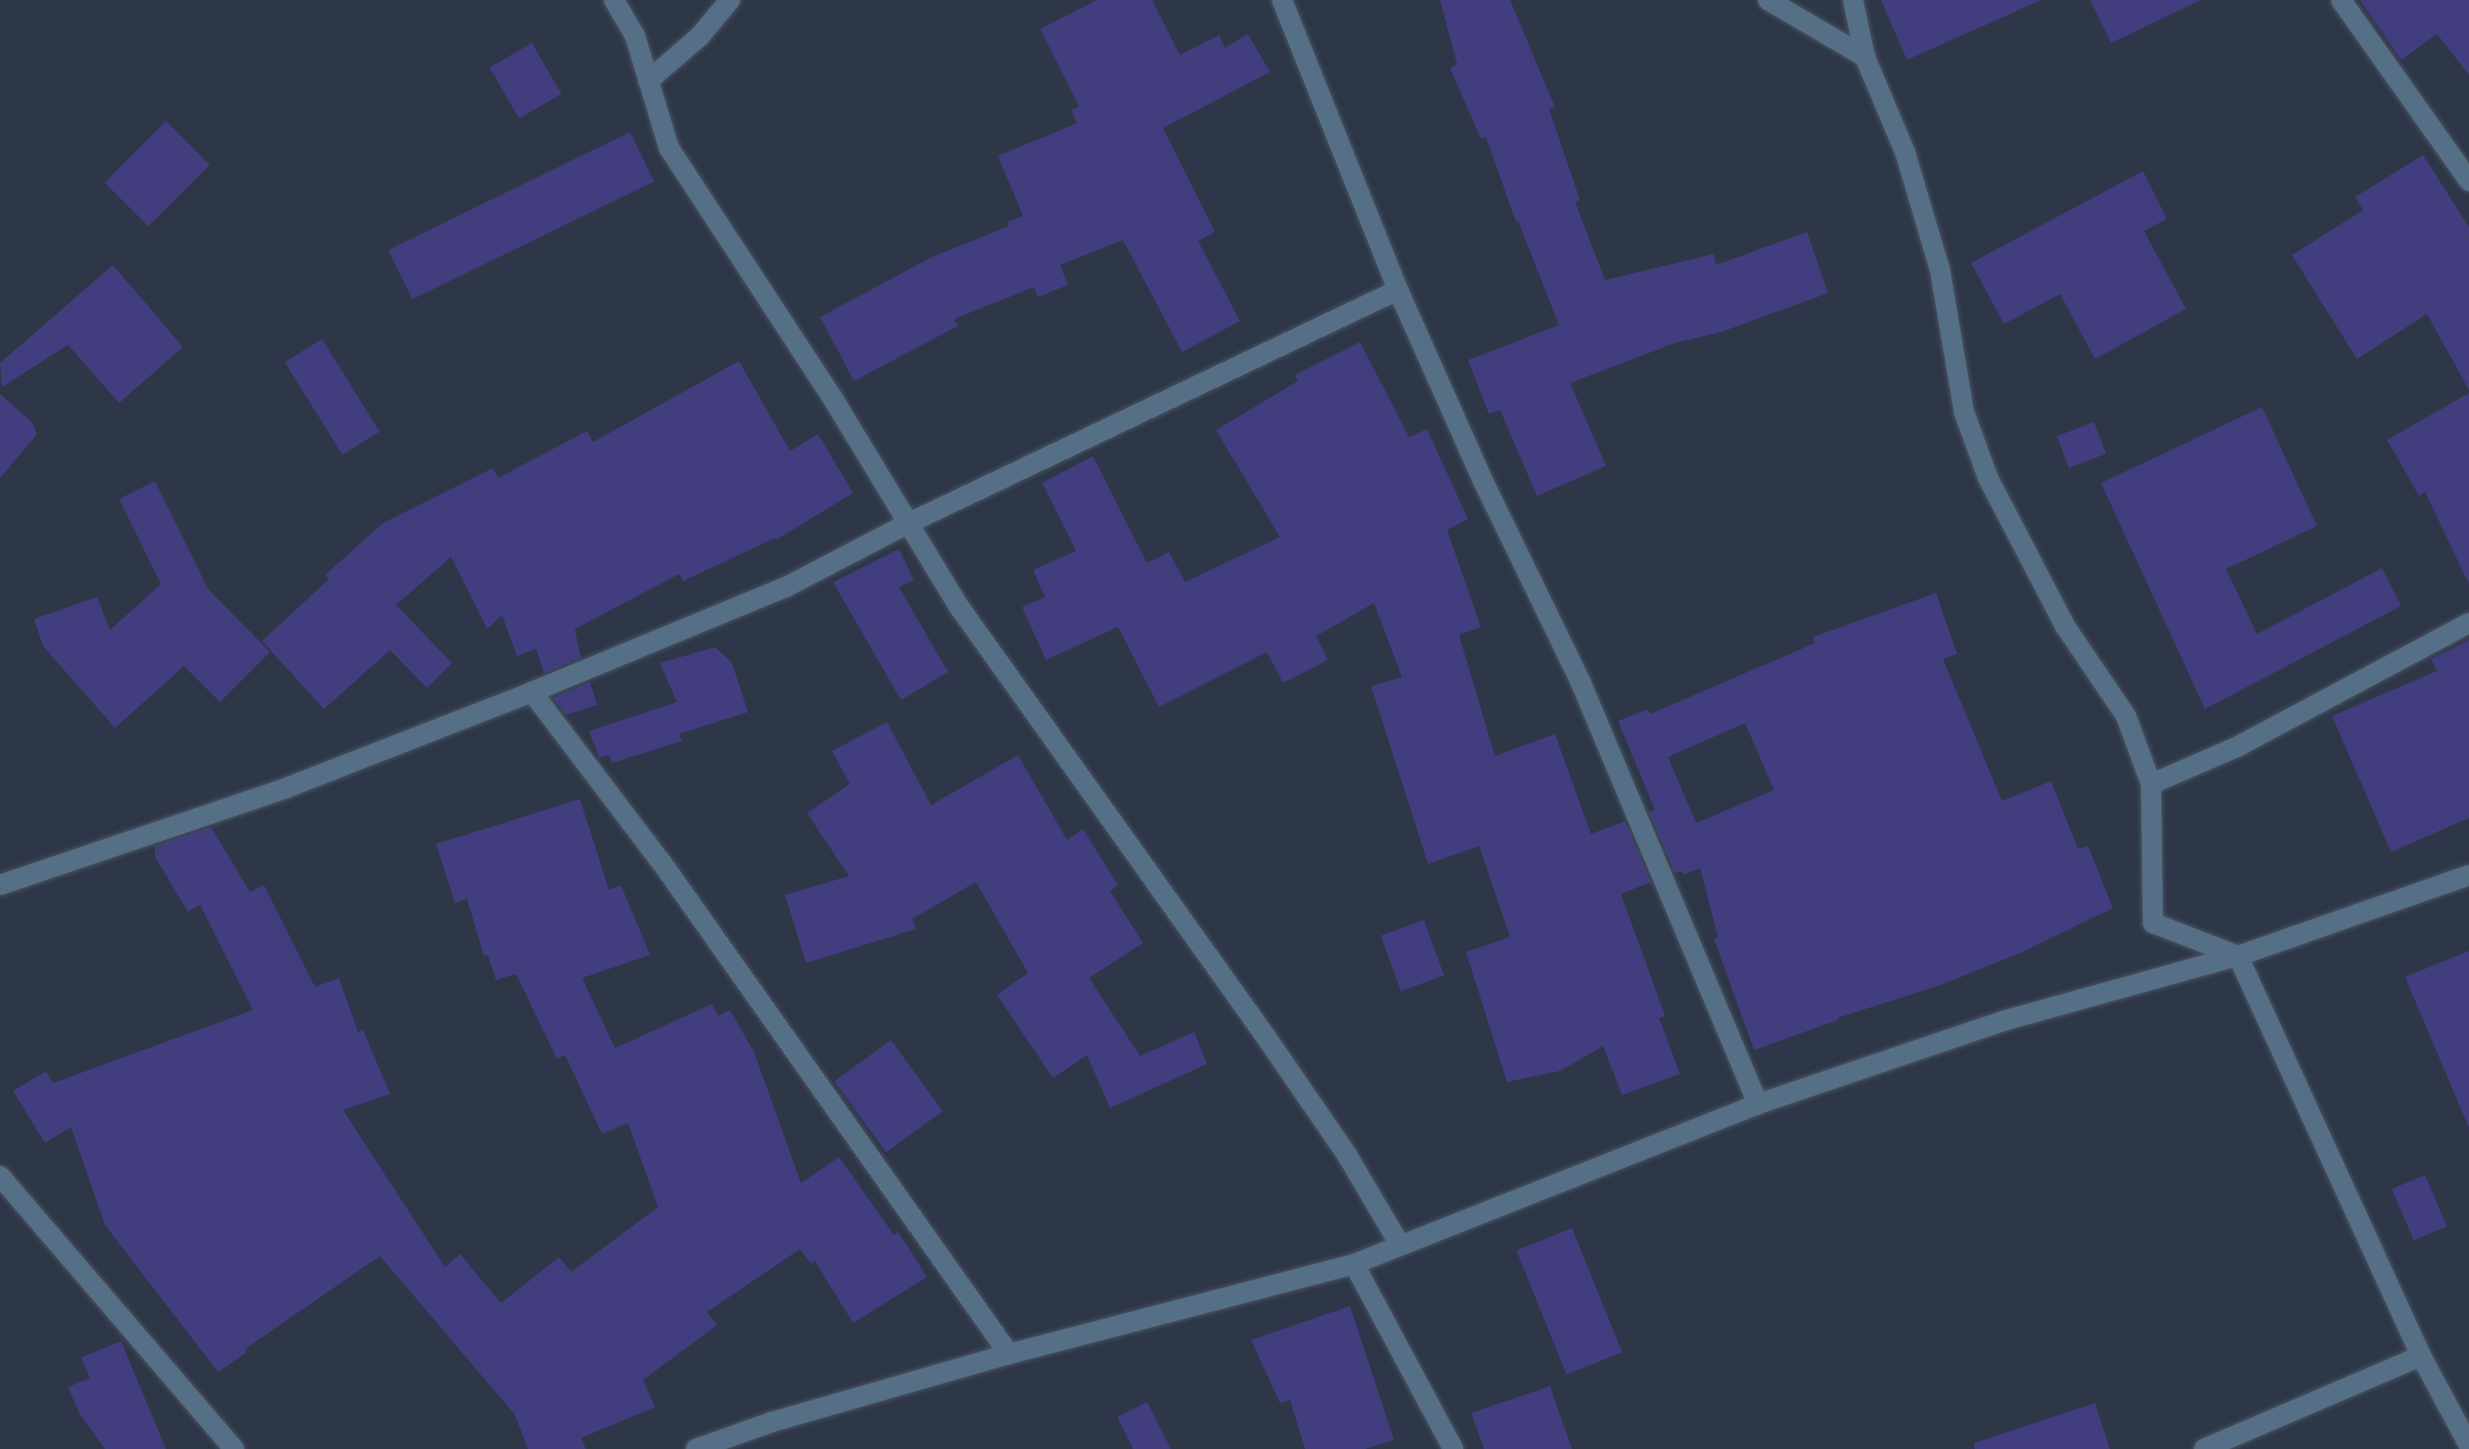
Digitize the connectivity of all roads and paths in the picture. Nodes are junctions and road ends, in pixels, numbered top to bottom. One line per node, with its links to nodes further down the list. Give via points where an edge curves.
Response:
1 (614, 0): 8 (street, via 635,36)
2 (730, 0): 8 (street, via 700,36)
3 (1282, 0): 10 (street)
4 (1768, 0): 7 (street)
5 (1853, 0): 7 (street)
6 (2341, 0): 9 (street)
7 (1865, 57): 14 (street, via 1905,152 1940,270 1964,412 1988,478 2065,626 2126,716)
8 (648, 81): 11 (street, via 669,148)
9 (2469, 181)
10 (1398, 290): 11 (street); 18 (street, via 1581,683)
11 (909, 523): 13 (street, via 786,587); 20 (street, via 1026,705 1161,887 1347,1155)
12 (2469, 623): 14 (street, via 2239,746)
13 (532, 692): 16 (street, via 286,788); 22 (street, via 662,863)
14 (2151, 784): 17 (street, via 2153,923)
15 (2469, 875): 17 (street)
16 (0, 885)
17 (2238, 956): 18 (street, via 2003,1021); 23 (street)
18 (1758, 1104): 20 (street)
19 (0, 1176): 25 (street)
20 (1400, 1245): 21 (street)
21 (1354, 1264): 22 (street); 27 (street)
22 (1009, 1354): 26 (street)
23 (2421, 1356): 24 (street); 28 (street)
24 (2469, 1445)
25 (234, 1449)
26 (696, 1449)
27 (1453, 1449)
28 (2204, 1449)

